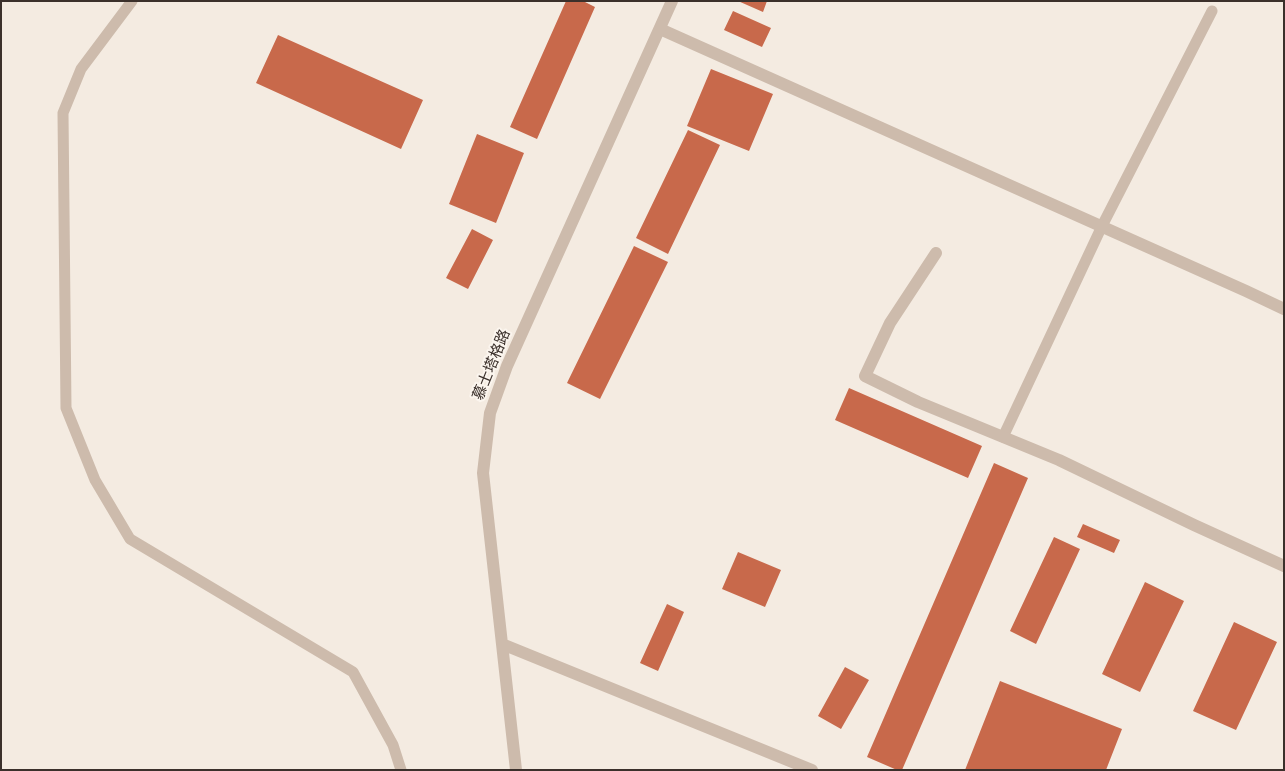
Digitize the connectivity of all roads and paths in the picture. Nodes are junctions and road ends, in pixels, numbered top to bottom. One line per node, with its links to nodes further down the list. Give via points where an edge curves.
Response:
1 (132, 1): 11 (lane, via 81,69 63,113 66,408 95,480 130,539 353,672 393,745)
2 (672, 1): 4 (street, 慕士塔格路)
3 (1212, 11): 5 (lane)
4 (660, 28): 5 (street); 10 (street, 慕士塔格路, via 507,366 490,413 483,473)
5 (1102, 226): 7 (street); 8 (lane)
6 (936, 253): 8 (street, via 890,323 865,376)
7 (1284, 309)
8 (1003, 437): 9 (street)
9 (1284, 566)
10 (502, 644): 12 (street, 慕士塔格路); 13 (street)
11 (401, 770)
12 (516, 770)
13 (812, 770)

